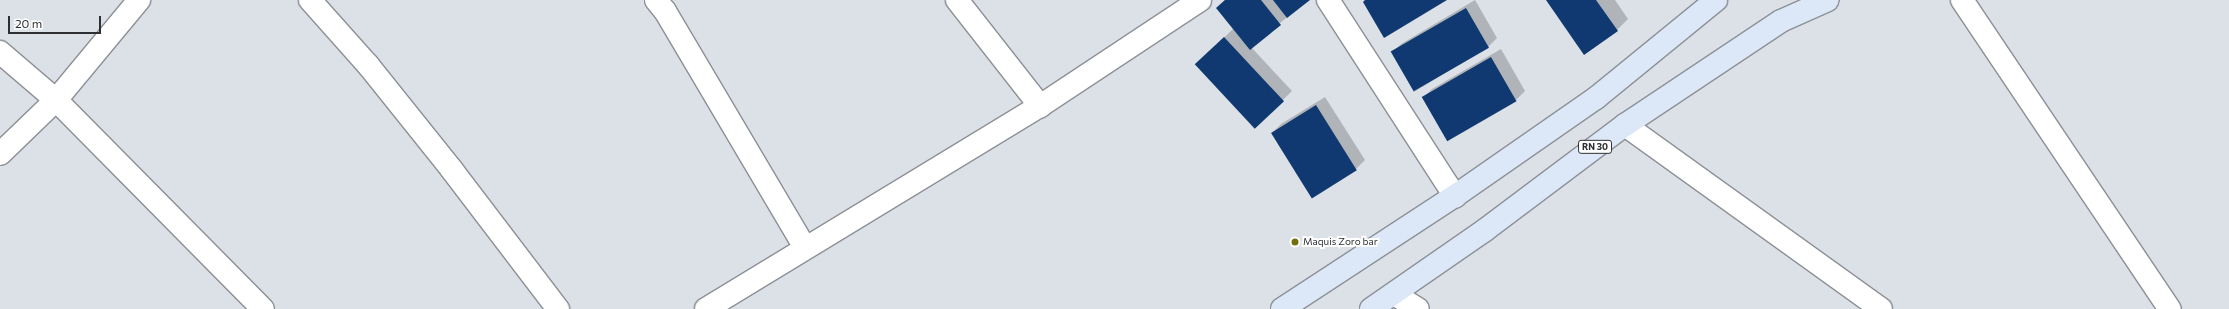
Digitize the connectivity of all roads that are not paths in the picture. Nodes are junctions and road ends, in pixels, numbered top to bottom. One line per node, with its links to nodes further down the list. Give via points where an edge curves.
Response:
1 (139, 0): 11 (street)
2 (310, 0): 19 (street, via 383,83)
3 (656, 0): 16 (street, via 665,11)
4 (957, 0): 12 (street)
5 (1200, 0): 12 (street)
6 (1328, 0): 15 (street)
7 (1716, 0): 15 (main road, via 1596,98)
8 (1828, 0): 13 (main road, RN 30 / RN 30, via 1780,21)
9 (1962, 0): 25 (street)
10 (0, 52): 11 (street)
11 (56, 100): 14 (street); 18 (street)
12 (1040, 106): 16 (street)
13 (1625, 125): 17 (main road, RN 30 / RN 30, via 1485,230); 24 (street)
14 (0, 154)
15 (1455, 196): 21 (main road)
16 (805, 248): 20 (street)
17 (1394, 294): 22 (main road, RN 30 / RN 30); 23 (street)
18 (263, 309)
19 (558, 309)
20 (706, 309)
21 (1282, 309)
22 (1371, 309)
23 (1418, 309)
24 (1881, 309)
25 (2170, 309)

